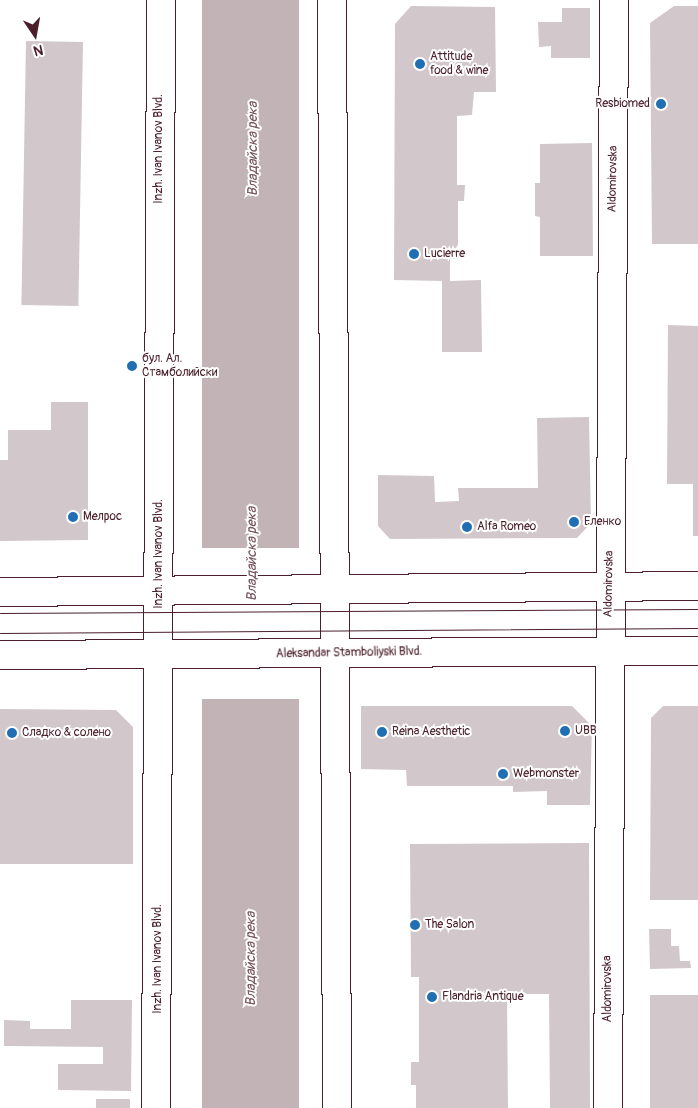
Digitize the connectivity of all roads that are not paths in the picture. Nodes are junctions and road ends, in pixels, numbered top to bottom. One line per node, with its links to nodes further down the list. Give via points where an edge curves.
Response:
1 (161, 0): 7 (street, Inzh. Ivan Ivanov Blvd.)
2 (332, 0): 6 (street)
3 (614, 0): 4 (street, Aldomirovska)
4 (608, 586): 5 (street); 6 (street); 9 (street, Aldomirovska)
5 (698, 586)
6 (328, 590): 7 (street); 11 (street)
7 (168, 591): 8 (street); 13 (street, Inzh. Ivan Ivanov Blvd.)
8 (0, 592)
9 (608, 651): 10 (street, Aleksandar Stamboliyski Blvd.); 11 (street, Aleksandar Stamboliyski Blvd.); 16 (street, Aldomirovska)
10 (698, 651)
11 (328, 654): 13 (street, Aleksandar Stamboliyski Blvd.); 15 (street)
12 (0, 655): 13 (street, Aleksandar Stamboliyski Blvd.)
13 (169, 655): 14 (street, Inzh. Ivan Ivanov Blvd.)
14 (156, 1108)
15 (337, 1108)
16 (608, 1108)

